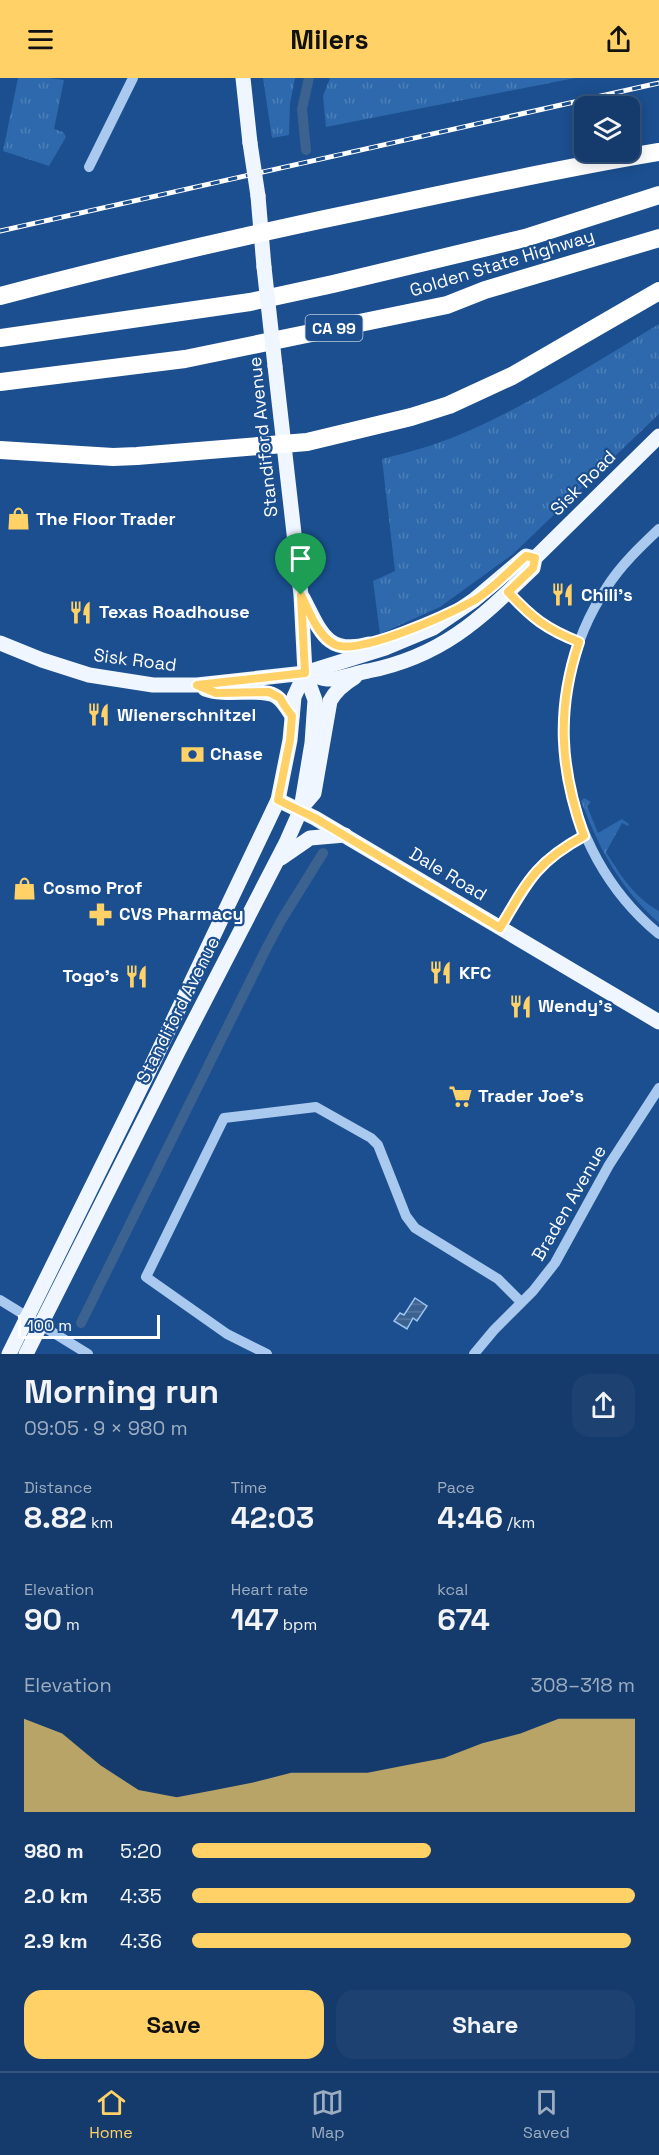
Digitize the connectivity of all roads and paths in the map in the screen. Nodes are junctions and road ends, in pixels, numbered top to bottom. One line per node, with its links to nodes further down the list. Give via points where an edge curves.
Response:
1 (134, 78): 4 (street)
2 (243, 78): 6 (main road, Standiford Avenue, bridge)
3 (659, 152): 6 (highway)
4 (89, 167)
5 (659, 195): 10 (highway, Golden State Highway / CA 99, via 525,238 250,302)
6 (261, 232): 9 (highway); 13 (main road, Standiford Avenue, bridge)
7 (659, 238): 11 (highway, Golden State Highway / CA 99, via 447,305 185,359)
8 (659, 291): 13 (highway, via 522,370 449,405 366,429)
9 (0, 296)
10 (0, 338)
11 (0, 382)
12 (659, 436): 16 (main road, Sisk Road)
13 (283, 444): 14 (highway, via 137,456); 18 (main road, Standiford Avenue)
14 (0, 450)
15 (659, 529): 20 (street, via 607,587)
16 (535, 558): 17 (main road, Sisk Road, via 533,568); 19 (main road, Sisk Road, via 526,556)
17 (508, 592): 20 (street, via 544,626); 22 (main road, Sisk Road, via 472,625 431,651)
18 (301, 595): 19 (main road, via 323,636 345,647 394,636); 23 (main road, Standiford Avenue)
19 (474, 600): 23 (main road, Sisk Road, via 433,628)
20 (579, 642): 29 (street, via 566,687 564,746 569,788)
21 (0, 643): 24 (main road, Sisk Road, via 89,675 153,685)
22 (364, 672): 23 (main road, Sisk Road, via 330,679); 27 (main road, via 332,698 314,793)
23 (305, 673): 24 (main road, Sisk Road); 25 (main road, Standiford Avenue, via 294,696); 27 (main road, Standiford Avenue, via 315,700)
24 (197, 685): 25 (main road, via 216,693 269,692 280,698)
25 (292, 716): 26 (main road, Standiford Avenue)
26 (278, 800): 27 (main road, Dale Road); 37 (main road, Standiford Avenue)
27 (301, 809): 28 (main road, Dale Road); 30 (main road, Standiford Avenue)
28 (345, 836): 30 (main road, via 310,838); 31 (main road, Dale Road)
29 (584, 836): 31 (street, via 542,864); 32 (street, via 617,891)
30 (276, 861): 38 (main road, Standiford Avenue)
31 (500, 928): 33 (main road, Dale Road)
32 (659, 934)
33 (659, 1022)
34 (659, 1088): 36 (street, Braden Avenue, via 609,1165 555,1263)
35 (0, 1300): 37 (street)
36 (521, 1302): 42 (street, via 498,1279 415,1228 406,1216 378,1145 371,1138 316,1107 224,1118 146,1277 227,1334); 43 (street, Braden Avenue)
37 (28, 1316): 38 (street); 39 (main road, Standiford Avenue)
38 (42, 1325): 40 (main road, Standiford Avenue); 41 (street)
39 (9, 1354)
40 (26, 1354)
41 (88, 1354)
42 (267, 1354)
43 (474, 1354)

